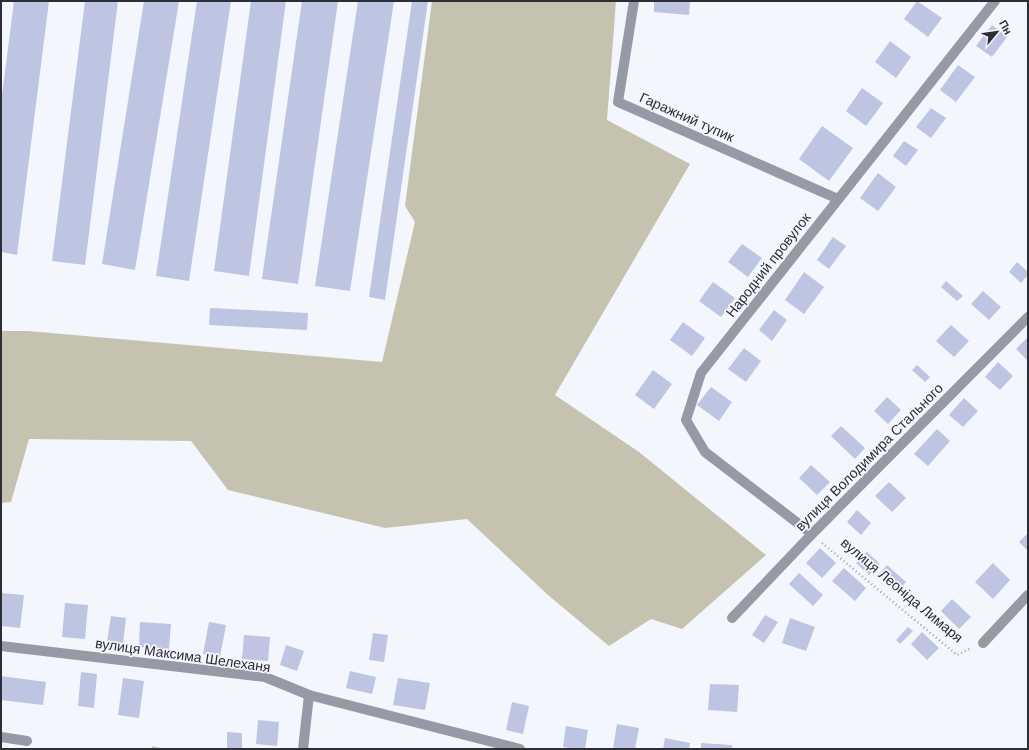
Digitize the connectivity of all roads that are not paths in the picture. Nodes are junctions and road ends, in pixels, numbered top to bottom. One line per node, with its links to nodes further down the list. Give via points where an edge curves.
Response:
1 (634, 1): 3 (street, Гаражний тупик, via 618,102)
2 (995, 1): 3 (street, Народний провулок)
3 (838, 199): 5 (street, Народний провулок, via 701,373 686,420 705,452)
4 (1028, 317): 5 (street, вулиця Володимира Стального)
5 (812, 534): 7 (street, вулиця Володимира Стального)
6 (1028, 596): 8 (street, вулиця Леоніда Лимаря)
7 (732, 618)
8 (983, 643)
9 (1, 646): 10 (street, вулиця Максима Шелеханя, via 265,678)
10 (309, 695): 13 (street); 14 (street, вулиця Максима Шелеханя)
11 (1, 737): 12 (street)
12 (27, 741)
13 (303, 749)
14 (520, 749)

